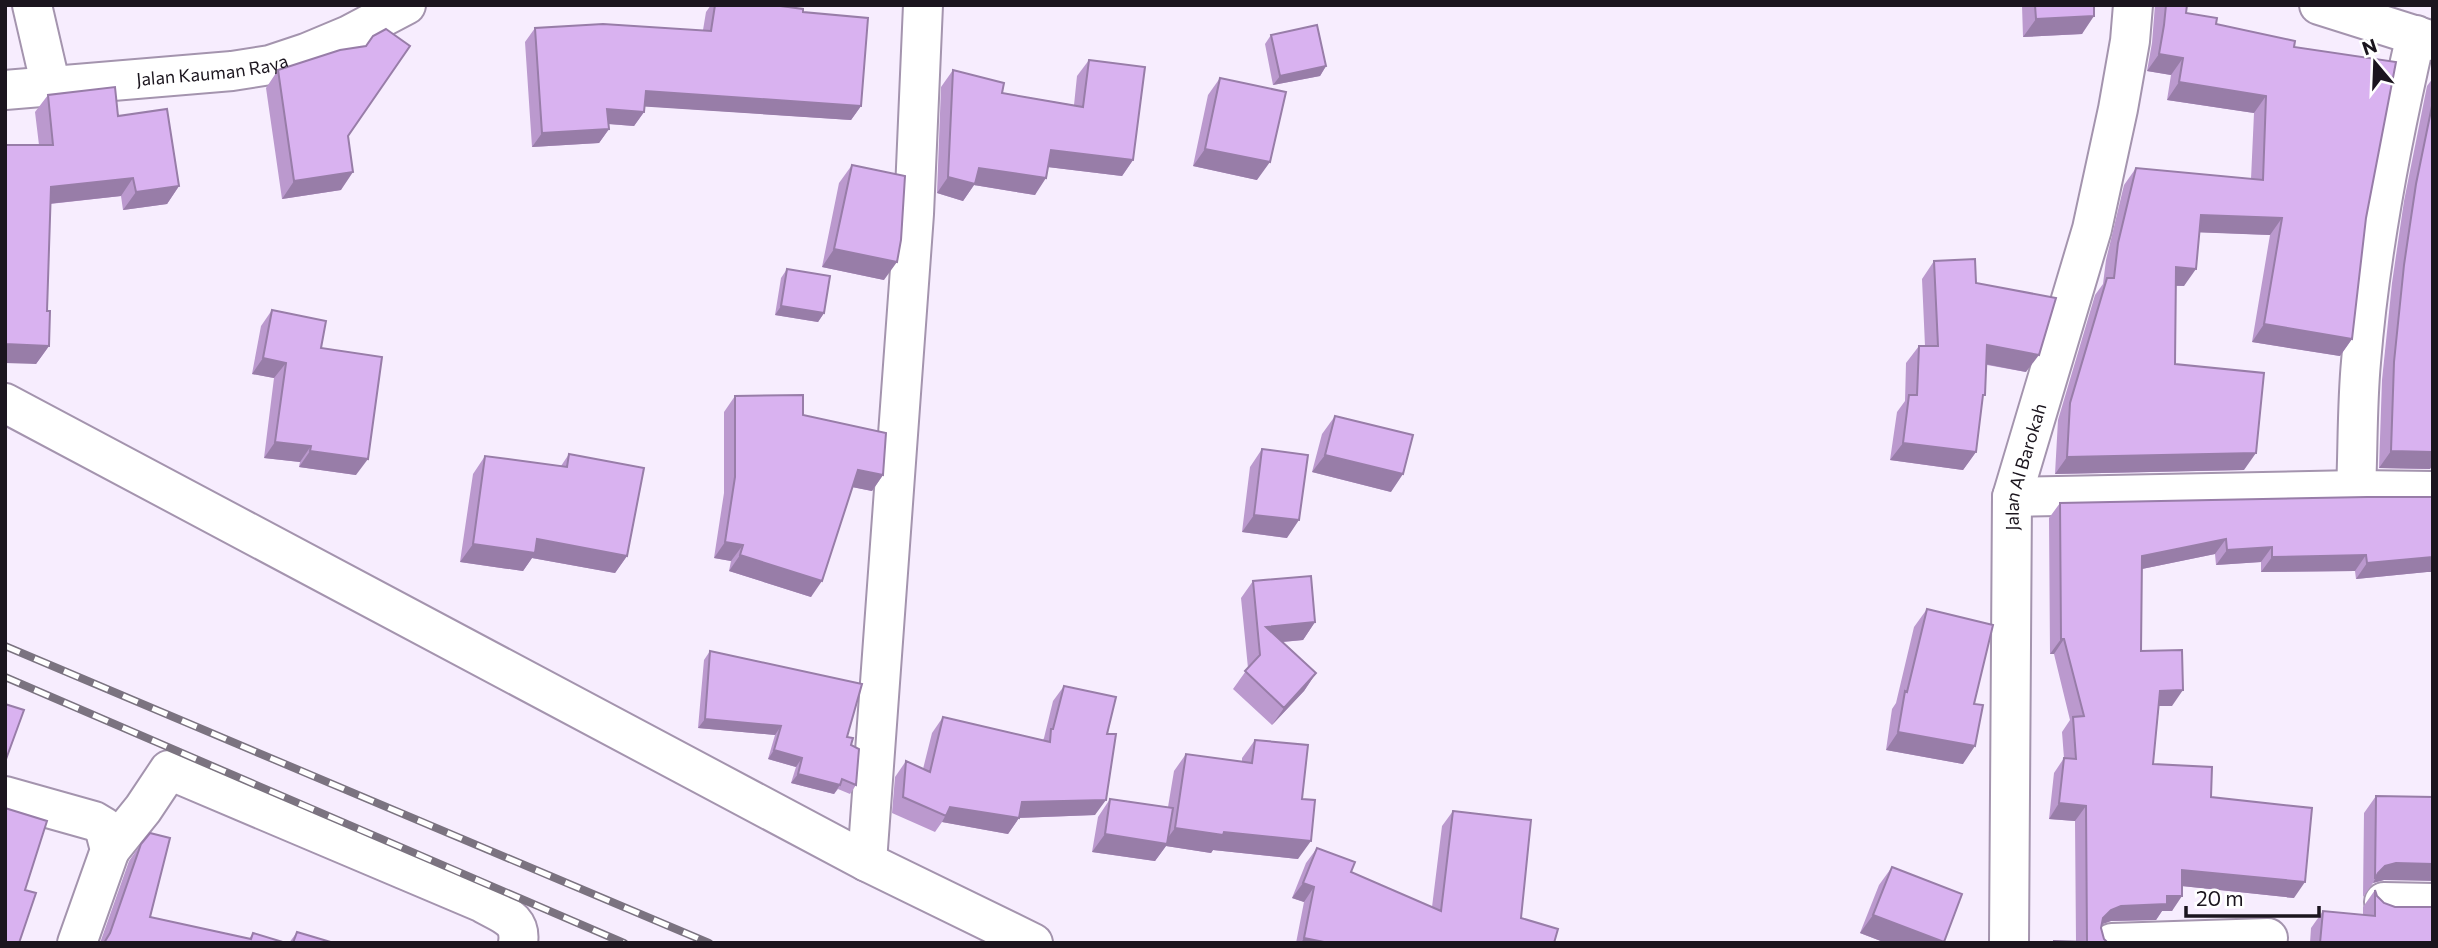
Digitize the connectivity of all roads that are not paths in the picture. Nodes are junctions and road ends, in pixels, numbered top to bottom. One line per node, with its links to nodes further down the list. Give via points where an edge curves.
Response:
1 (32, 5): 7 (street)
2 (406, 5): 7 (street, Jalan Kauman Raya, via 349,35 270,65)
3 (923, 5): 15 (street, via 914,214)
4 (2133, 5): 12 (street, Jalan Al Barokah, via 2118,109 2092,229)
5 (2319, 5): 6 (street)
6 (2424, 38): 10 (street, via 2392,139 2374,256 2361,363)
7 (51, 87): 8 (street, Jalan Kauman Raya)
8 (5, 90)
9 (5, 403): 15 (street)
10 (2356, 491): 11 (street); 12 (street)
11 (2433, 491)
12 (2012, 497): 22 (street, Jalan Al Barokah)
13 (5, 796): 14 (street, via 94,821 104,827)
14 (110, 850): 19 (street); 20 (street, via 169,770 483,903 514,921 520,931)
15 (867, 862): 21 (street)
16 (2384, 902): 17 (street)
17 (2433, 904)
18 (2268, 939): 23 (street)
19 (76, 943)
20 (518, 943)
21 (1033, 943)
22 (2009, 943)
23 (2112, 943)

